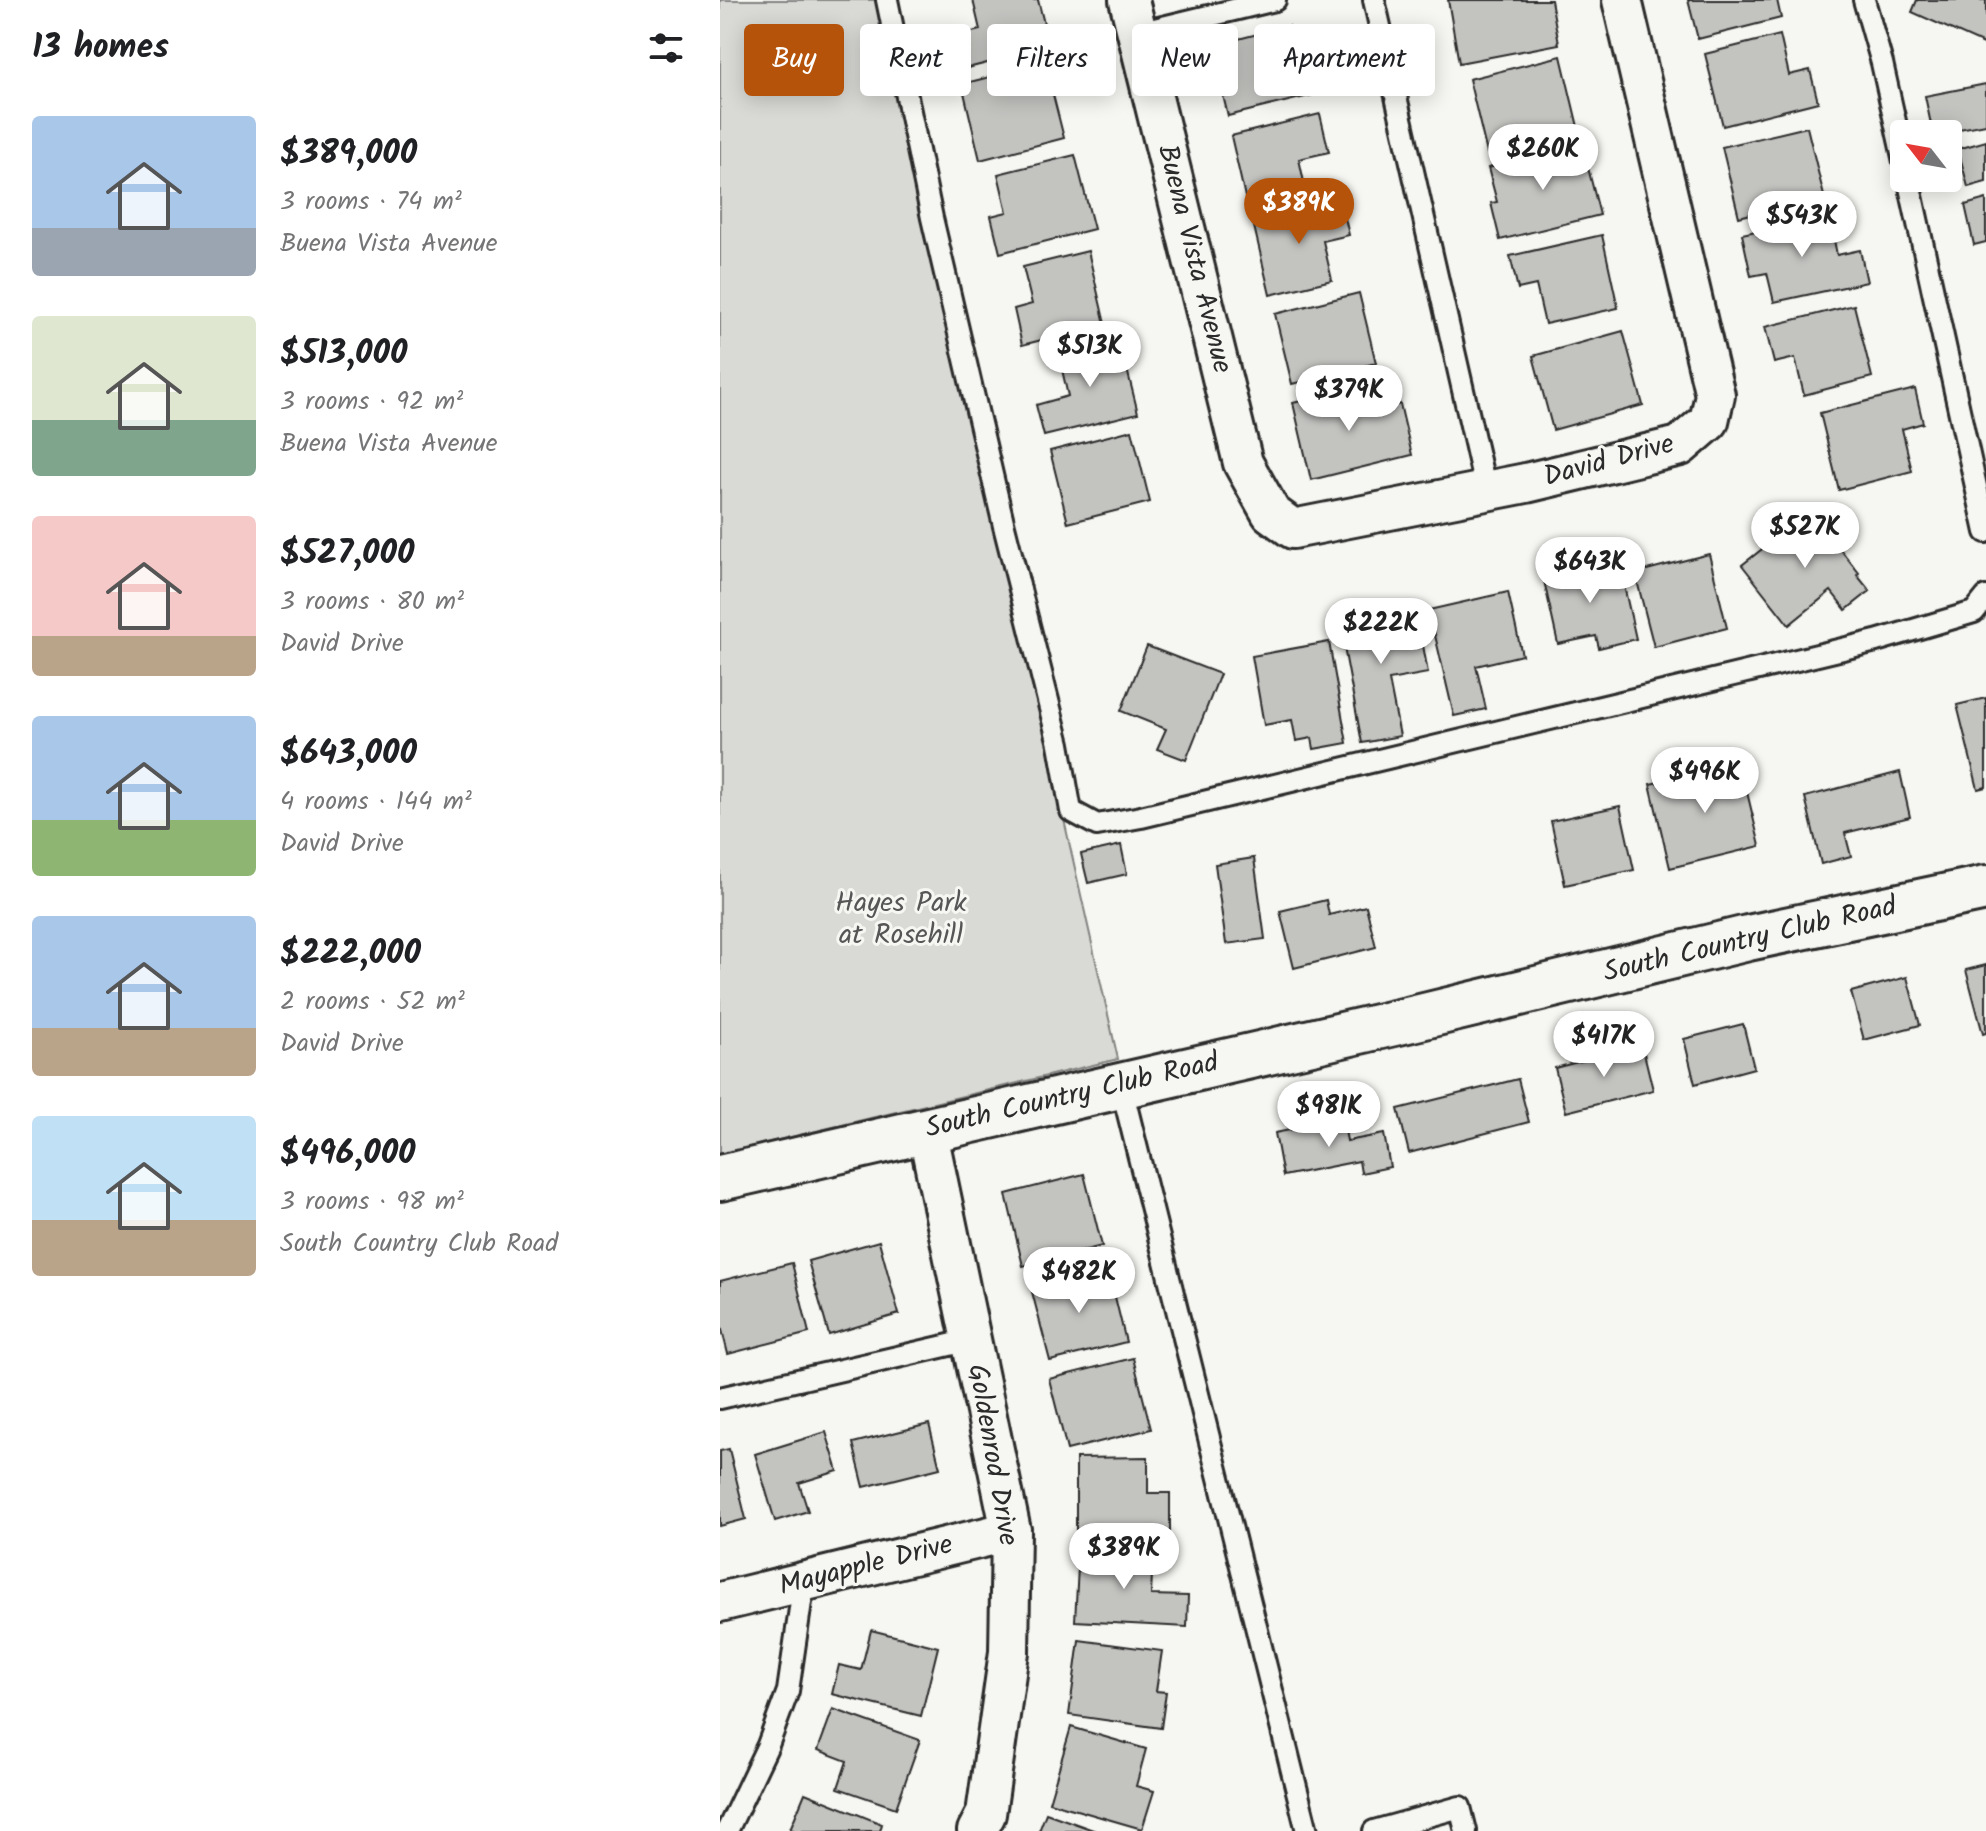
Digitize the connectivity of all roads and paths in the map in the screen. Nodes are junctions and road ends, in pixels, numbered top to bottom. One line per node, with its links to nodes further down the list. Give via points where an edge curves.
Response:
1 (887, 0): 12 (lane, via 932,218 1071,811 1097,825 1141,817 1876,641 1974,612)
2 (1275, 0): 6 (lane)
3 (1374, 0): 9 (lane)
4 (1622, 0): 9 (street, David Drive, via 1715,395 1709,421 1680,446)
5 (1864, 0): 7 (lane)
6 (1134, 17): 10 (street, Buena Vista Avenue, via 1243,463)
7 (1895, 120)
8 (1911, 192): 11 (lane)
9 (1486, 491): 10 (street, David Drive, via 1293,529)
10 (1271, 513)
11 (1986, 532)
12 (1986, 597)
13 (1986, 888): 14 (street, South Country Club Road, via 1748,938)
14 (1121, 1085): 15 (street, South Country Club Road); 24 (lane)
15 (927, 1129): 16 (street, South Country Club Road); 17 (street, Goldenrod Drive)
16 (720, 1178)
17 (971, 1340): 18 (lane); 19 (street, Goldenrod Drive)
18 (720, 1398)
19 (1011, 1531): 20 (street, Mayapple Drive); 23 (street, Goldenrod Drive, via 1009,1652 986,1814)
20 (804, 1581): 21 (street, Mayapple Drive); 22 (lane, via 788,1691)
21 (720, 1602)
22 (727, 1831)
23 (977, 1831)
24 (1307, 1831)
25 (1374, 1831): 26 (lane, via 1460,1807)
26 (1466, 1831)

